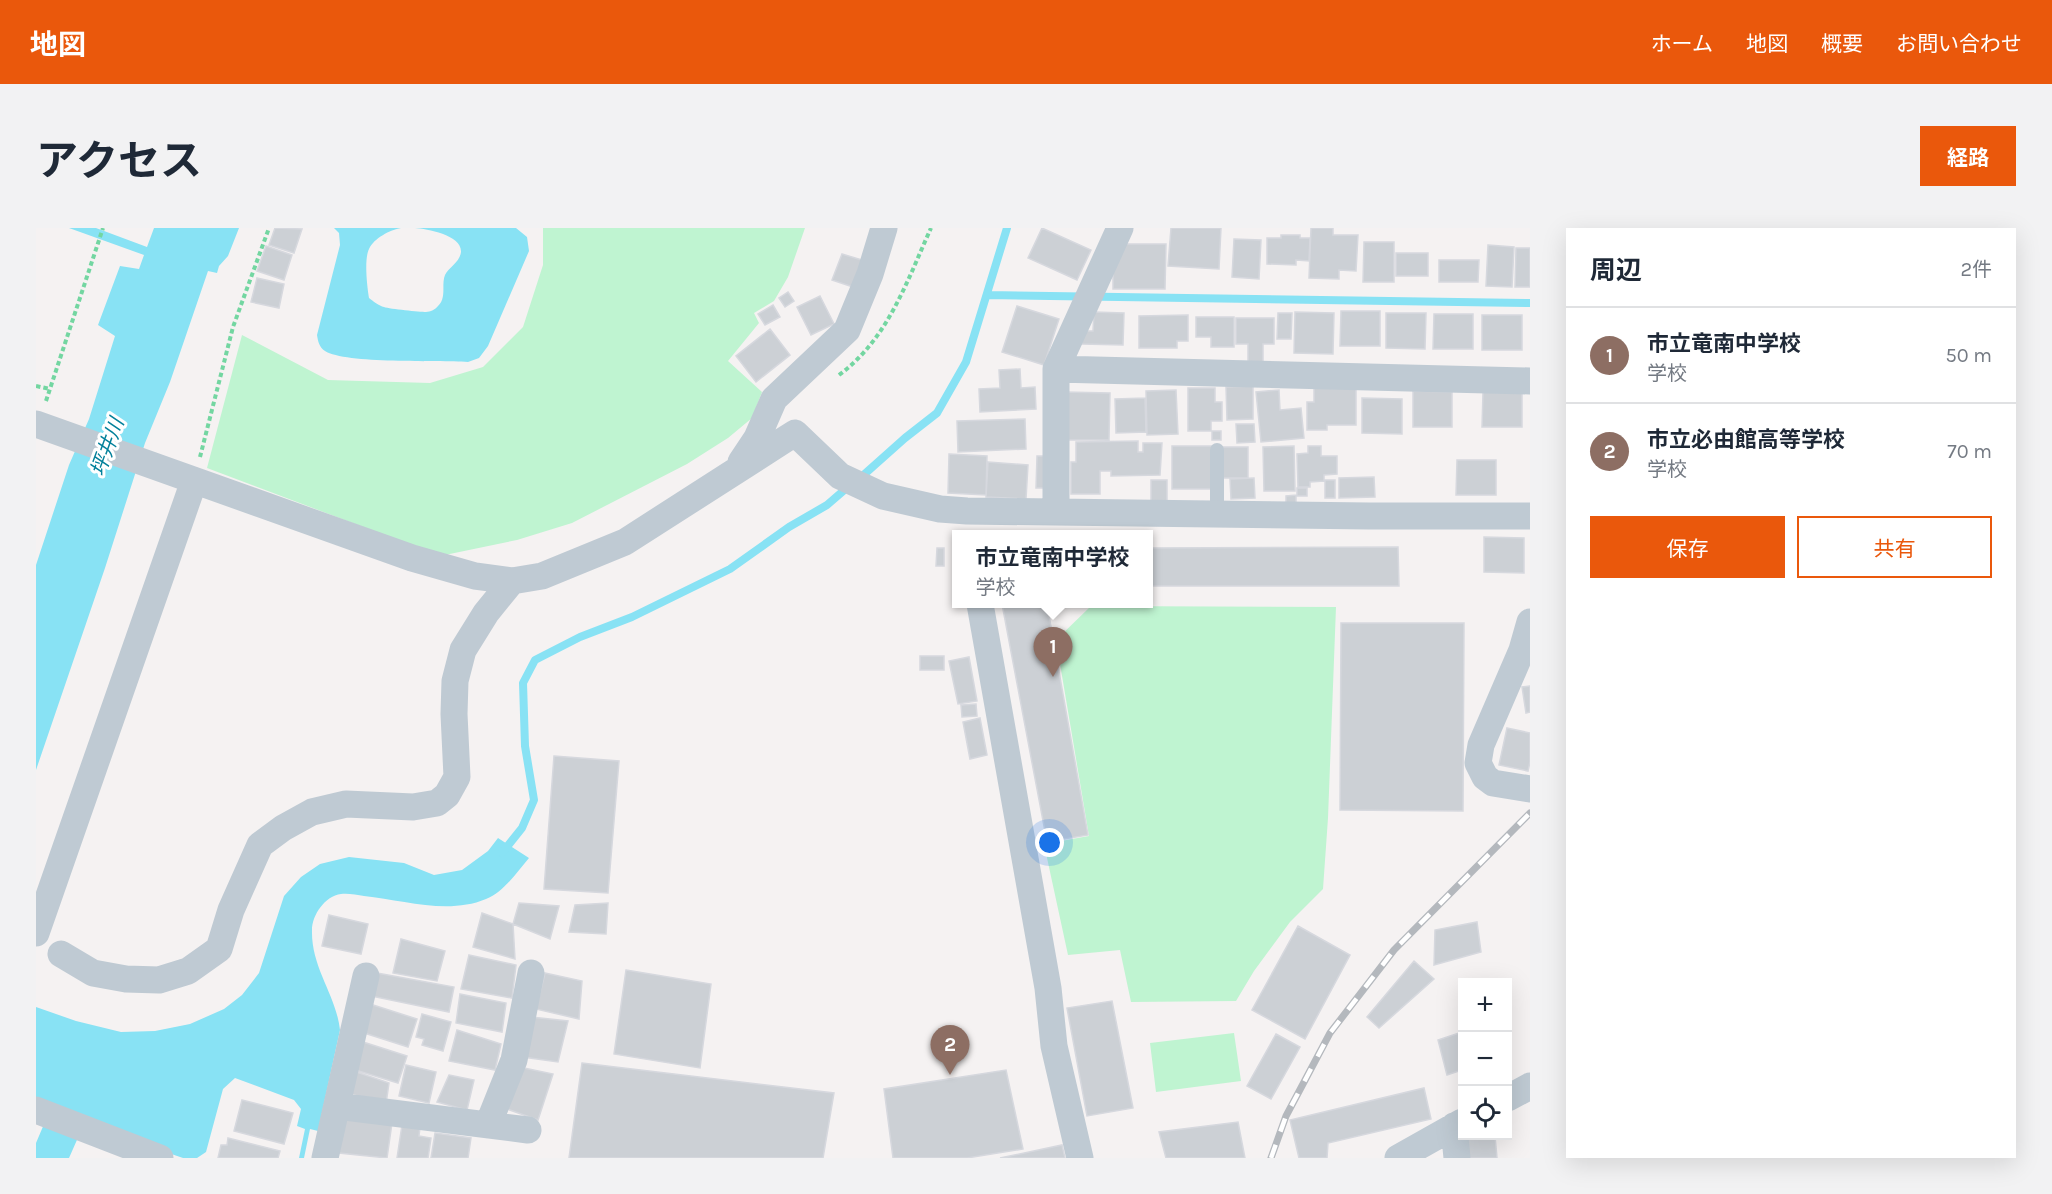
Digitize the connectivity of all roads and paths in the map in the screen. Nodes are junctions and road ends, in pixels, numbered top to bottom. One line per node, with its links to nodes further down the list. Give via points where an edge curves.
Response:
1 (103, 228): 8 (path)
2 (269, 228): 12 (path, via 233,327)
3 (884, 228): 11 (street, via 847,330 774,399 757,438)
4 (1120, 228): 5 (street)
5 (1056, 369): 6 (street); 13 (street)
6 (1530, 381)
7 (36, 386): 8 (path)
8 (50, 389): 9 (path)
9 (37, 426): 12 (street)
10 (1216, 450): 14 (lane)
11 (735, 470): 16 (street, via 795,433 840,476 883,496 940,509); 17 (street, via 625,542 542,576)
12 (194, 481): 17 (street, via 412,558 475,576); 21 (street)
13 (1056, 512): 14 (street); 16 (street)
14 (1216, 514): 15 (street)
15 (1530, 516)
16 (968, 523)
17 (512, 581): 22 (street, via 486,613 464,650 455,681 457,777 447,795 437,803 413,807 346,804 312,812 283,828 260,845 231,910 219,949 188,971 159,980 126,979 93,973)
18 (981, 608): 34 (street, via 1048,988 1054,1046)
19 (1530, 622): 20 (street, via 1481,745 1478,764 1493,783)
20 (1530, 789)
21 (36, 933)
22 (61, 954)
23 (531, 973): 30 (street, via 514,1060)
24 (366, 976): 27 (street)
25 (1530, 1086): 26 (street)
26 (1512, 1096)
27 (337, 1106): 30 (street); 33 (street)
28 (36, 1110): 32 (street)
29 (1458, 1124): 35 (street); 36 (street)
30 (488, 1125): 31 (street)
31 (528, 1130)
32 (160, 1158)
33 (325, 1158)
34 (1080, 1158)
35 (1398, 1158)
36 (1457, 1158)

